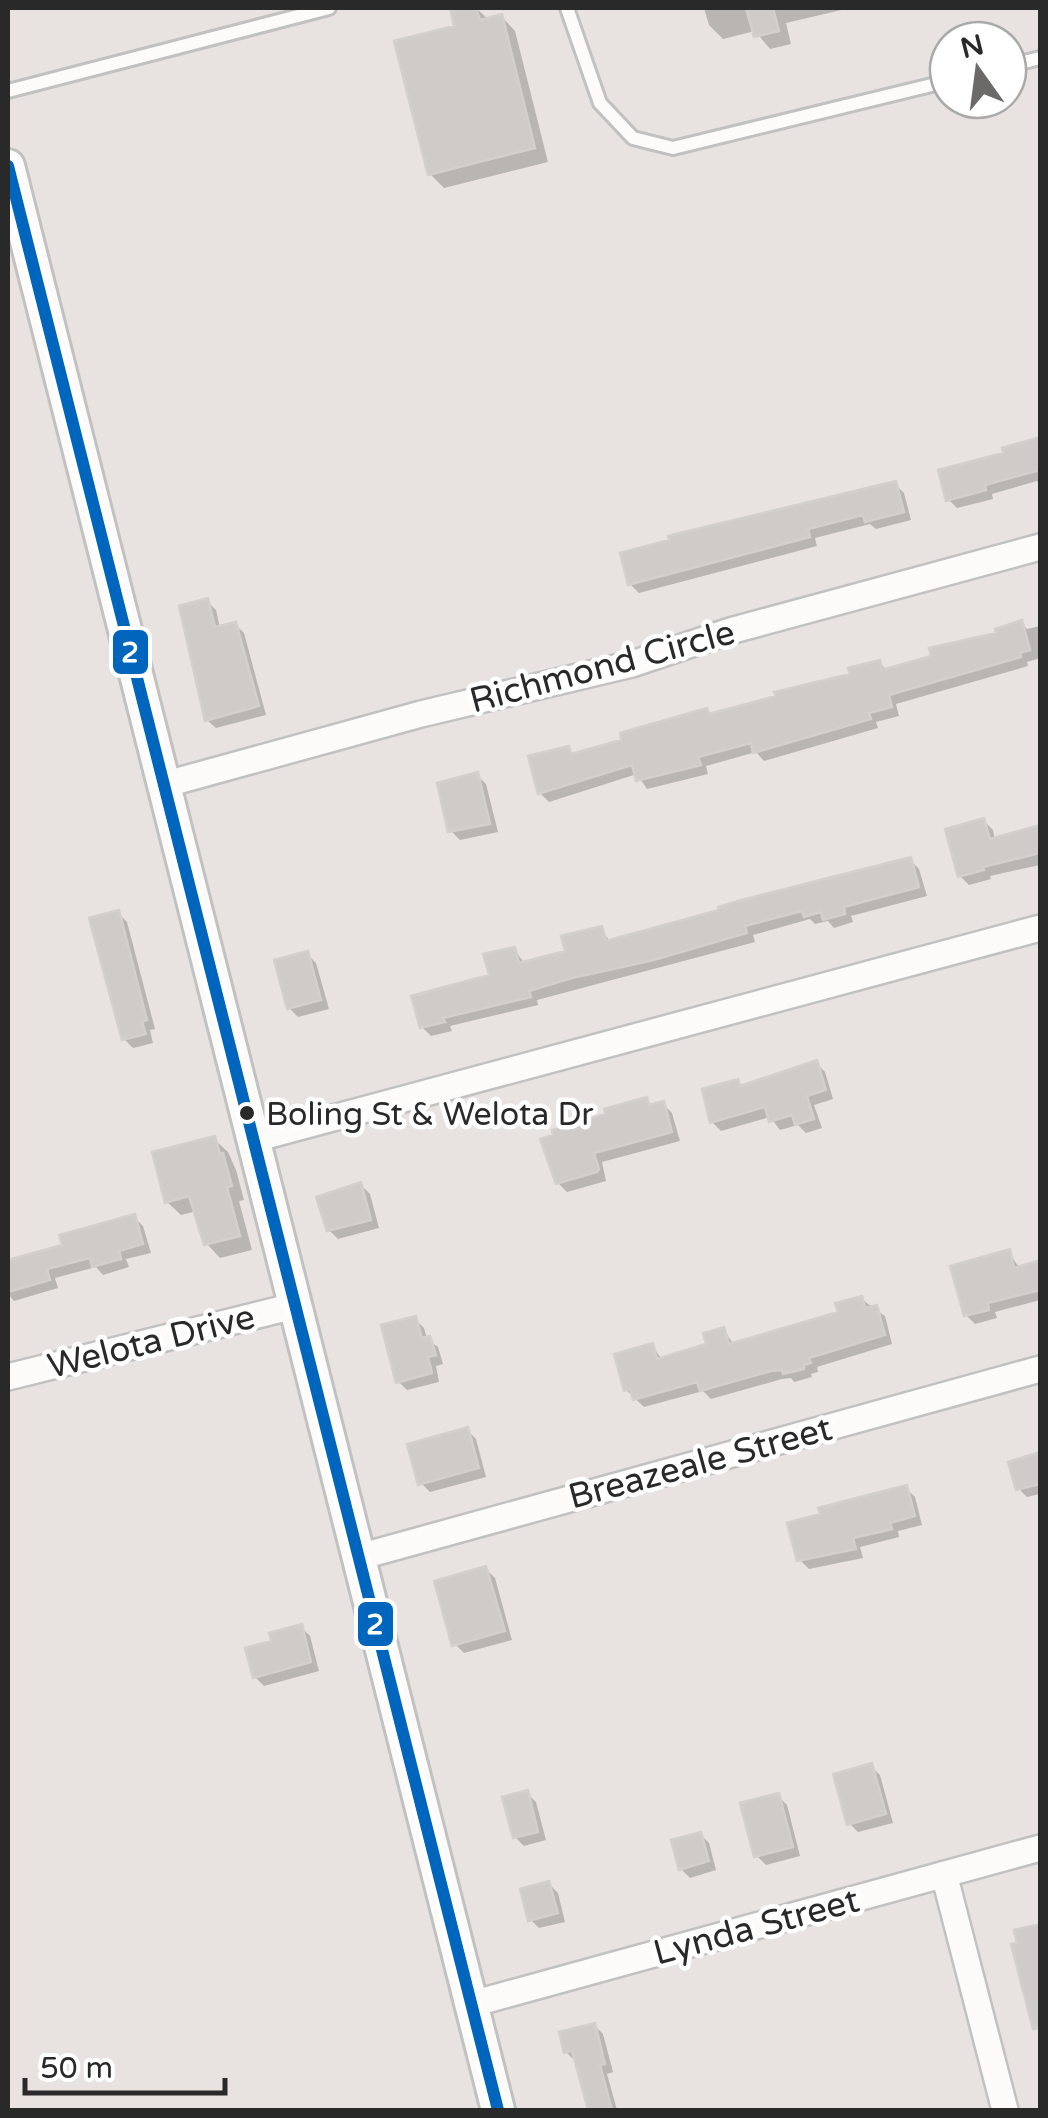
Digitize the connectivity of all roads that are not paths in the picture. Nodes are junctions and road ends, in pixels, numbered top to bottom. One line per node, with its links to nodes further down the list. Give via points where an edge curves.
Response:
1 (329, 8): 4 (lane)
2 (567, 8): 3 (lane, via 600,103 633,138 673,148)
3 (928, 86)
4 (8, 91)
5 (8, 166): 7 (street)
6 (1040, 547): 7 (street, Richmond Circle, via 632,664)
7 (162, 785): 9 (street)
8 (1040, 928): 9 (street)
9 (251, 1140): 10 (street)
10 (294, 1306): 12 (street, Welota Drive); 13 (street)
11 (1040, 1369): 13 (street, Breazeale Street)
12 (8, 1377)
13 (359, 1557): 16 (street)
14 (1040, 1848): 15 (street, Lynda Street)
15 (944, 1874): 16 (street, Lynda Street); 18 (street)
16 (472, 2004): 17 (street)
17 (498, 2110)
18 (1005, 2110)

